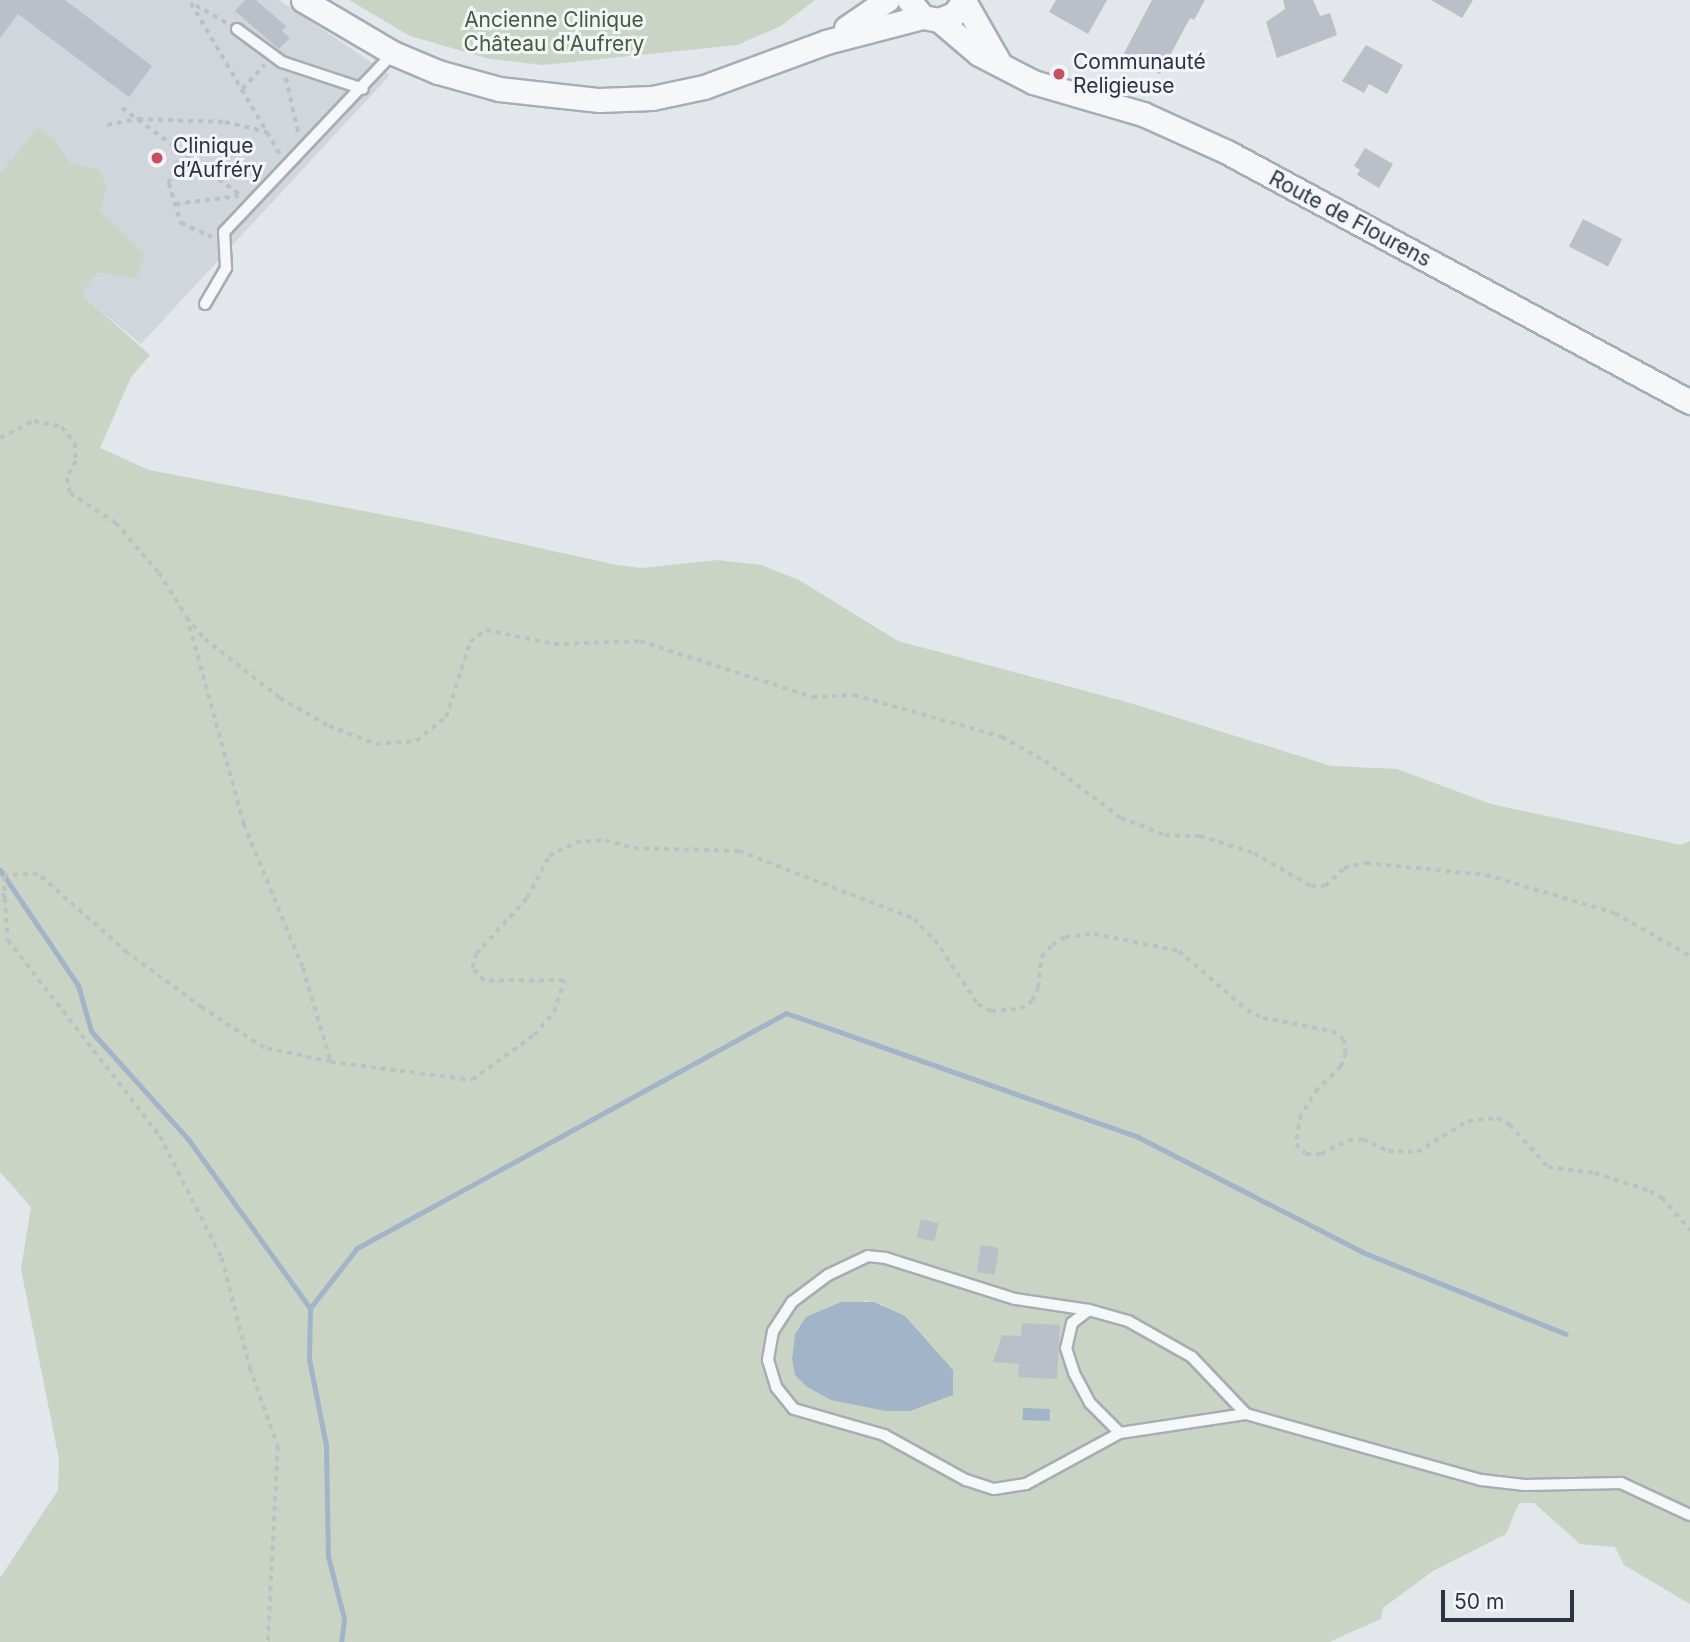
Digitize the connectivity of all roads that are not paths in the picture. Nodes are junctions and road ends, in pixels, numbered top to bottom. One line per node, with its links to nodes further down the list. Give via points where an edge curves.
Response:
1 (303, 0): 7 (street)
2 (887, 0): 6 (street)
3 (964, 1): 4 (street, via 954,14); 8 (street)
4 (923, 12): 6 (street); 8 (street, Route de Flourens, via 979,54)
5 (237, 29): 9 (lane, via 282,62)
6 (826, 42): 7 (street, via 704,87 652,97 598,100 499,89)
7 (393, 53): 9 (lane)
8 (999, 62): 11 (street, Route de Flourens, via 1033,82 1143,114 1209,142)
9 (363, 89): 10 (lane, via 224,232 226,268)
10 (205, 304)
11 (1690, 402)
12 (1089, 1310): 13 (lane, via 1128,1321 1192,1357); 14 (lane, via 1072,1323 1066,1348 1090,1403); 14 (lane, via 1015,1299 868,1256 828,1275 792,1301 773,1331 768,1360 776,1387 794,1409 884,1435 966,1480 994,1489 1026,1484)
13 (1246, 1415): 14 (lane); 15 (lane, via 1481,1480 1525,1485 1621,1483)
14 (1120, 1433)
15 (1690, 1515)

